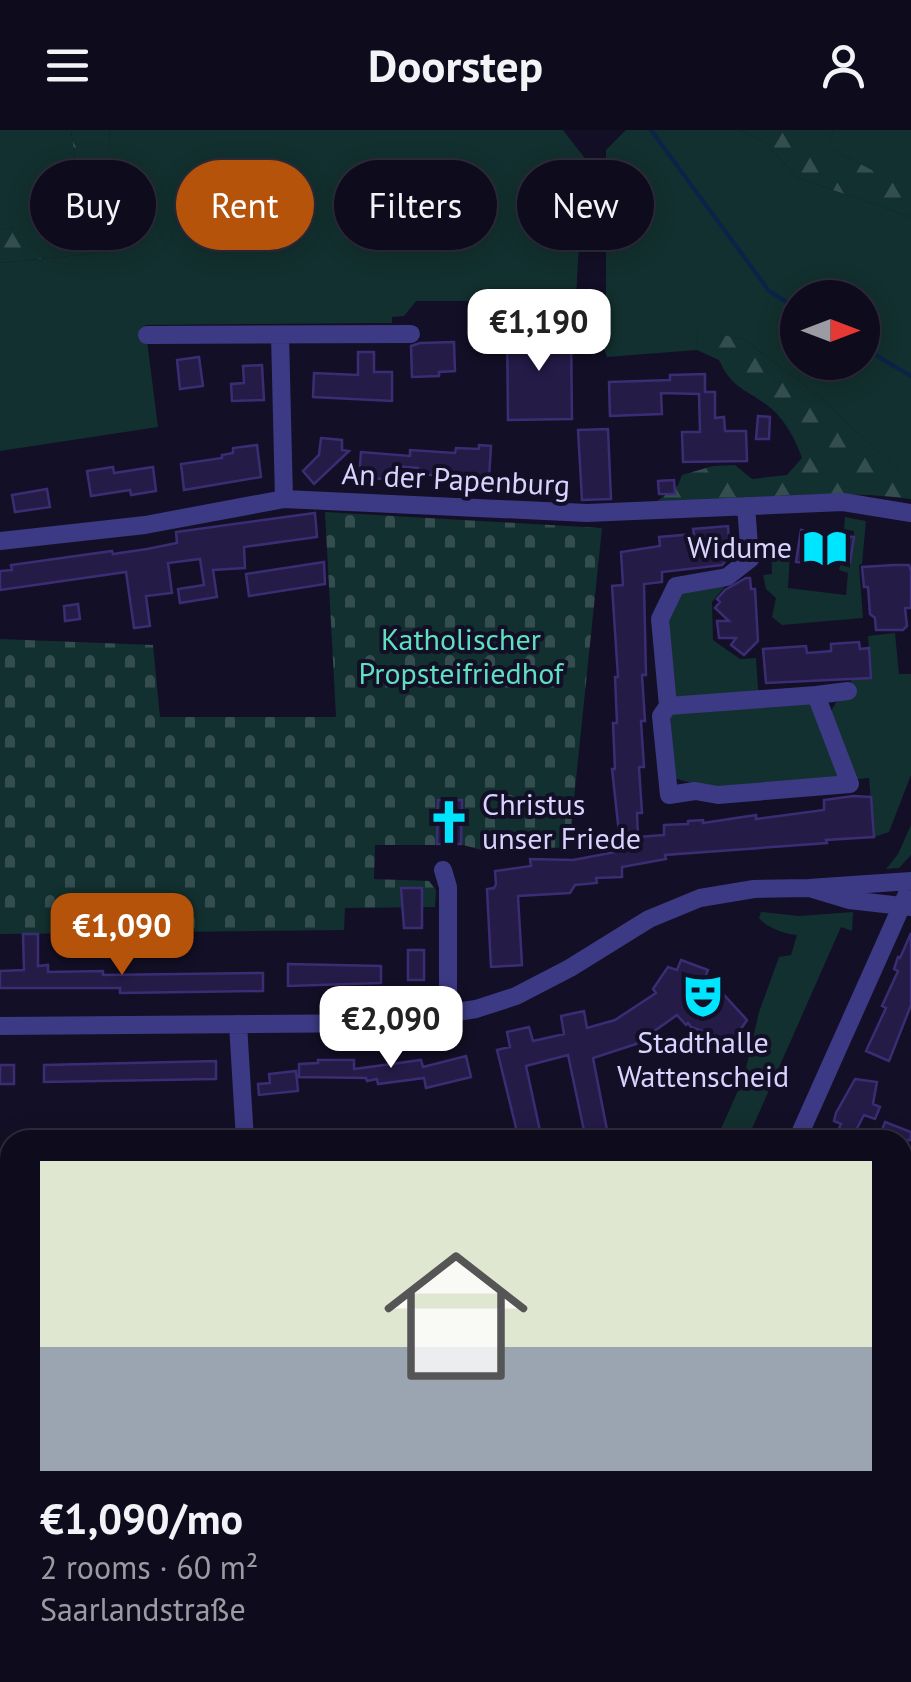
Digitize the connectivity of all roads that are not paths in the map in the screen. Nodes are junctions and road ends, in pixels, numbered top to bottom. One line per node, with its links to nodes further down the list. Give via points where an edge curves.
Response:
1 (411, 334): 3 (street)
2 (147, 335): 3 (street)
3 (280, 335): 4 (street)
4 (284, 499): 5 (street, An der Papenburg, via 587,513); 7 (street, An der Papenburg, via 145,525)
5 (746, 506): 6 (street, An der Papenburg, via 843,502); 10 (street, via 750,560 727,578 676,586 660,619)
6 (911, 514)
7 (0, 541)
8 (848, 691): 9 (street)
9 (816, 695): 10 (street); 10 (street, via 850,784 668,795 662,716)
10 (668, 706)
11 (442, 870): 15 (street, via 448,887)
12 (911, 883): 13 (street); 14 (street)
13 (808, 888): 14 (street); 15 (street, via 700,898 649,919 516,996)
14 (906, 906): 19 (street)
15 (448, 1014): 16 (street, via 388,1022)
16 (238, 1024): 17 (street); 18 (street)
17 (0, 1026)
18 (244, 1130)
19 (802, 1130)

